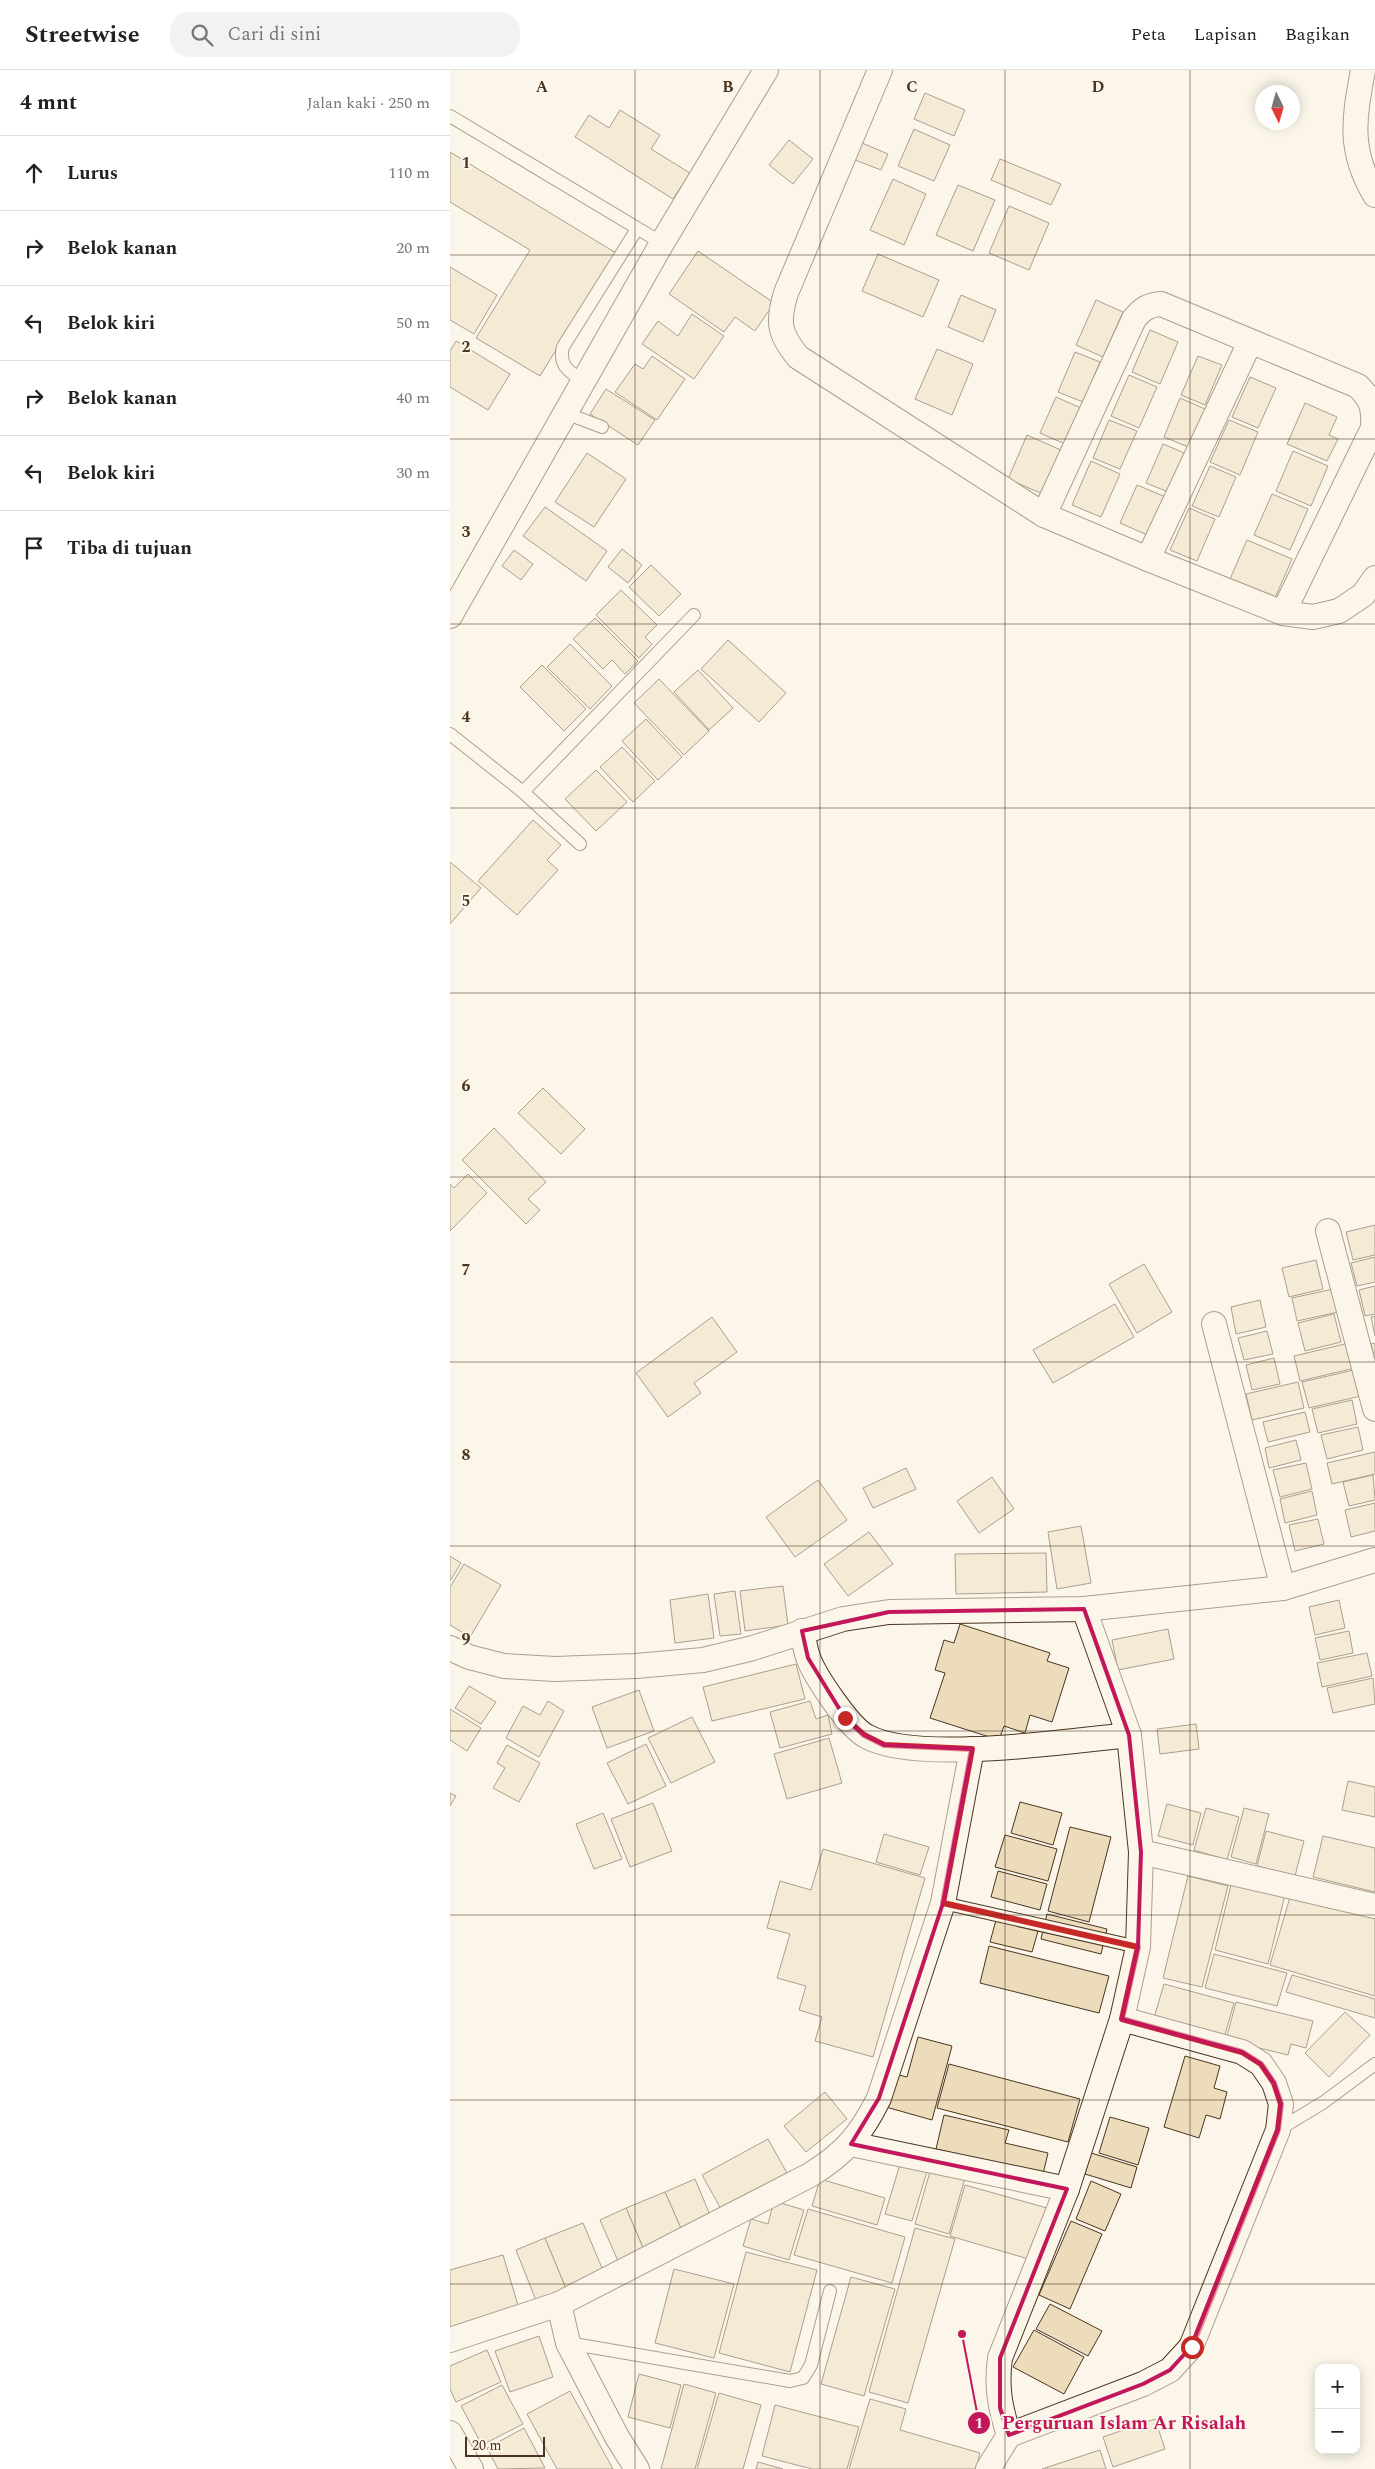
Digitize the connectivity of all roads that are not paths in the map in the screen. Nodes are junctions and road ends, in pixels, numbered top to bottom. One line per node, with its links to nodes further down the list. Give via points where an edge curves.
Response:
1 (766, 70): 7 (street)
2 (880, 70): 12 (street, via 786,293 780,312 785,341 798,357)
3 (1363, 70): 5 (street, via 1354,118 1355,146 1362,171)
4 (450, 116): 6 (lane)
5 (1375, 195)
6 (637, 229): 7 (lane); 9 (lane, via 563,347 562,362 567,370)
7 (662, 243): 9 (street)
8 (1250, 342): 12 (street, via 1161,304 1141,310); 13 (street); 15 (street, via 1358,386 1369,396 1374,408 1373,428)
9 (584, 382): 10 (street)
10 (565, 413): 11 (lane); 17 (street)
11 (602, 427)
12 (1044, 514): 13 (street)
13 (1148, 559): 15 (street)
14 (1375, 578): 15 (street, via 1363,595 1339,611 1313,617)
15 (1283, 613)
16 (694, 615): 19 (lane)
17 (450, 616)
18 (450, 734): 19 (lane)
19 (523, 792): 20 (lane)
20 (580, 844)
21 (1328, 1230): 23 (street)
22 (1214, 1324): 25 (street)
23 (1375, 1409)
24 (1375, 1560): 25 (street)
25 (1283, 1588): 26 (street)
26 (1084, 1609): 27 (street, via 889,1612 843,1619); 29 (street)
27 (802, 1631): 28 (street, via 753,1648 702,1660 636,1666 555,1669 504,1666); 30 (street, via 808,1658 845,1718 864,1735 884,1745)
28 (450, 1648)
29 (1129, 1735): 30 (street); 31 (street)
30 (972, 1749): 32 (street)
31 (1141, 1852): 33 (street); 34 (street)
32 (943, 1903): 34 (lane); 38 (street, via 878,2098 867,2122)
33 (1375, 1906)
34 (1138, 1947): 35 (street)
35 (1122, 2019): 37 (street, via 1242,2052 1261,2064 1274,2083 1281,2104); 39 (street)
36 (1375, 2064): 37 (lane, via 1324,2102)
37 (1278, 2130): 45 (street, via 1192,2347 1170,2370 1143,2384)
38 (851, 2144): 39 (street); 41 (street, via 810,2175)
39 (1067, 2189): 45 (street, via 1000,2358 999,2399)
40 (830, 2291): 43 (lane, via 811,2365 803,2378 790,2381)
41 (558, 2304): 42 (street); 43 (street)
42 (450, 2340)
43 (568, 2343): 47 (street)
44 (450, 2433): 46 (street)
45 (1010, 2434): 48 (street)
46 (461, 2460)
47 (637, 2469)
48 (988, 2469)

